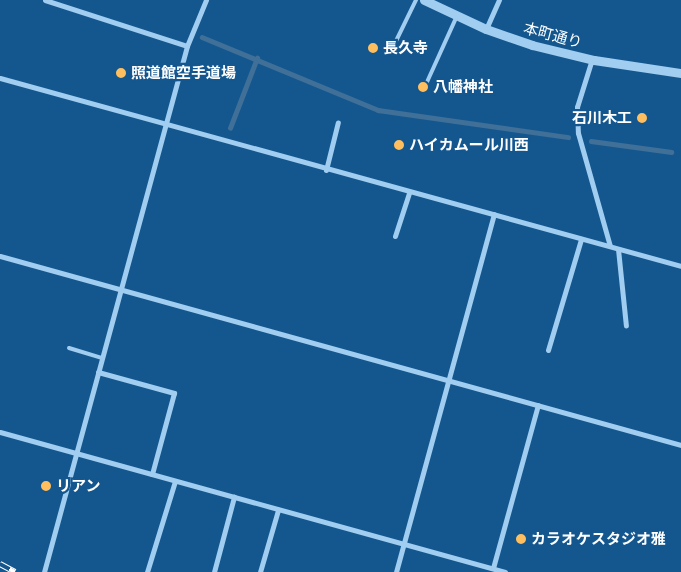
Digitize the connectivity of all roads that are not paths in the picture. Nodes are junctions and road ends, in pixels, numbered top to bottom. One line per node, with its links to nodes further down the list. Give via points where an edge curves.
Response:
1 (45, 0): 9 (street)
2 (206, 0): 9 (street)
3 (416, 0): 8 (lane)
4 (424, 0): 6 (street, 本町通り)
5 (499, 0): 7 (street)
6 (458, 16): 7 (street, 本町通り); 13 (lane)
7 (486, 29): 10 (street, 本町通り, via 532,45)
8 (396, 41)
9 (187, 46): 15 (street)
10 (592, 59): 11 (street, 本町通り); 21 (street, via 578,107 578,133)
11 (681, 73)
12 (0, 78): 15 (street)
13 (426, 82)
14 (338, 122): 16 (street)
15 (167, 125): 16 (street); 25 (street)
16 (326, 170): 17 (street)
17 (409, 193): 18 (street); 19 (street)
18 (494, 214): 20 (street); 31 (street)
19 (395, 236)
20 (581, 239): 21 (street); 28 (street)
21 (610, 246): 22 (street)
22 (618, 249): 24 (street); 26 (street)
23 (0, 256): 25 (street)
24 (681, 266)
25 (122, 288): 29 (street); 31 (street)
26 (626, 326)
27 (69, 348): 29 (lane)
28 (548, 350)
29 (102, 358): 30 (street)
30 (98, 372): 35 (street); 36 (street, via 174,393)
31 (449, 379): 32 (street); 40 (street)
32 (538, 405): 34 (street); 41 (street)
33 (0, 432): 35 (street)
34 (681, 445)
35 (75, 453): 36 (street); 42 (street)
36 (152, 474): 37 (street)
37 (175, 481): 38 (street); 43 (street)
38 (234, 497): 39 (street); 44 (street)
39 (278, 510): 40 (street); 45 (street)
40 (403, 544): 41 (street); 46 (street)
41 (493, 568): 47 (street)
42 (44, 572)
43 (147, 572)
44 (214, 572)
45 (260, 572)
46 (396, 572)
47 (505, 572)

